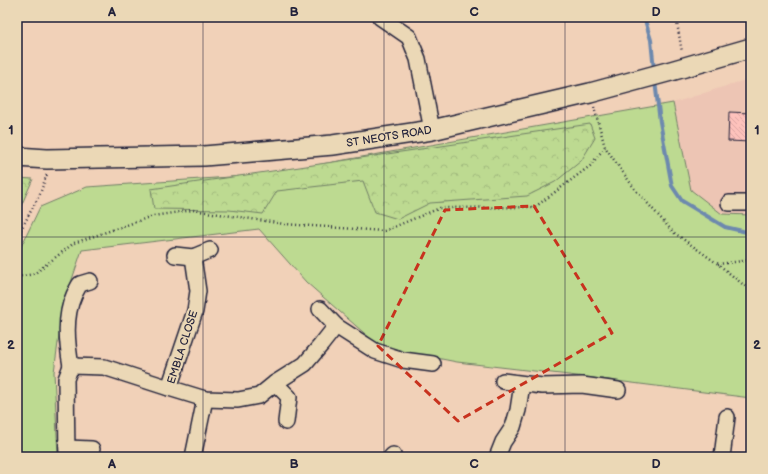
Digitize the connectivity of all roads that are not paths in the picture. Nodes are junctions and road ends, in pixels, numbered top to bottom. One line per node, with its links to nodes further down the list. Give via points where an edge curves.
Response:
1 (380, 17): 3 (street, via 409,37 418,59)
2 (751, 48): 3 (main road, ST NEOTS ROAD, via 590,93)
3 (432, 130): 4 (main road, ST NEOTS ROAD, via 332,145 204,156)
4 (17, 158)
5 (729, 203): 6 (street)
6 (751, 203)
7 (210, 250): 9 (street)
8 (175, 255): 9 (street)
9 (193, 257): 18 (street, EMBLA CLOSE, via 198,291 195,311)
10 (90, 281): 14 (street, via 80,284 68,314 68,349)
11 (320, 309): 12 (street)
12 (336, 326): 13 (street, via 375,351 403,360); 16 (street, EMBLA CLOSE, via 305,364)
13 (432, 364)
14 (71, 366): 18 (street, EMBLA CLOSE, via 104,367); 24 (street, via 66,379)
15 (503, 381): 17 (street)
16 (274, 383): 20 (street, EMBLA CLOSE, via 259,396 238,400); 22 (street, via 289,397)
17 (522, 384): 19 (street, via 582,385); 26 (street, via 513,427)
18 (169, 388): 20 (street, EMBLA CLOSE)
19 (618, 390)
20 (205, 399): 25 (street)
21 (727, 418): 27 (street)
22 (286, 422)
23 (92, 449): 24 (street)
24 (67, 452)
25 (193, 457)
26 (497, 457)
27 (722, 457)

